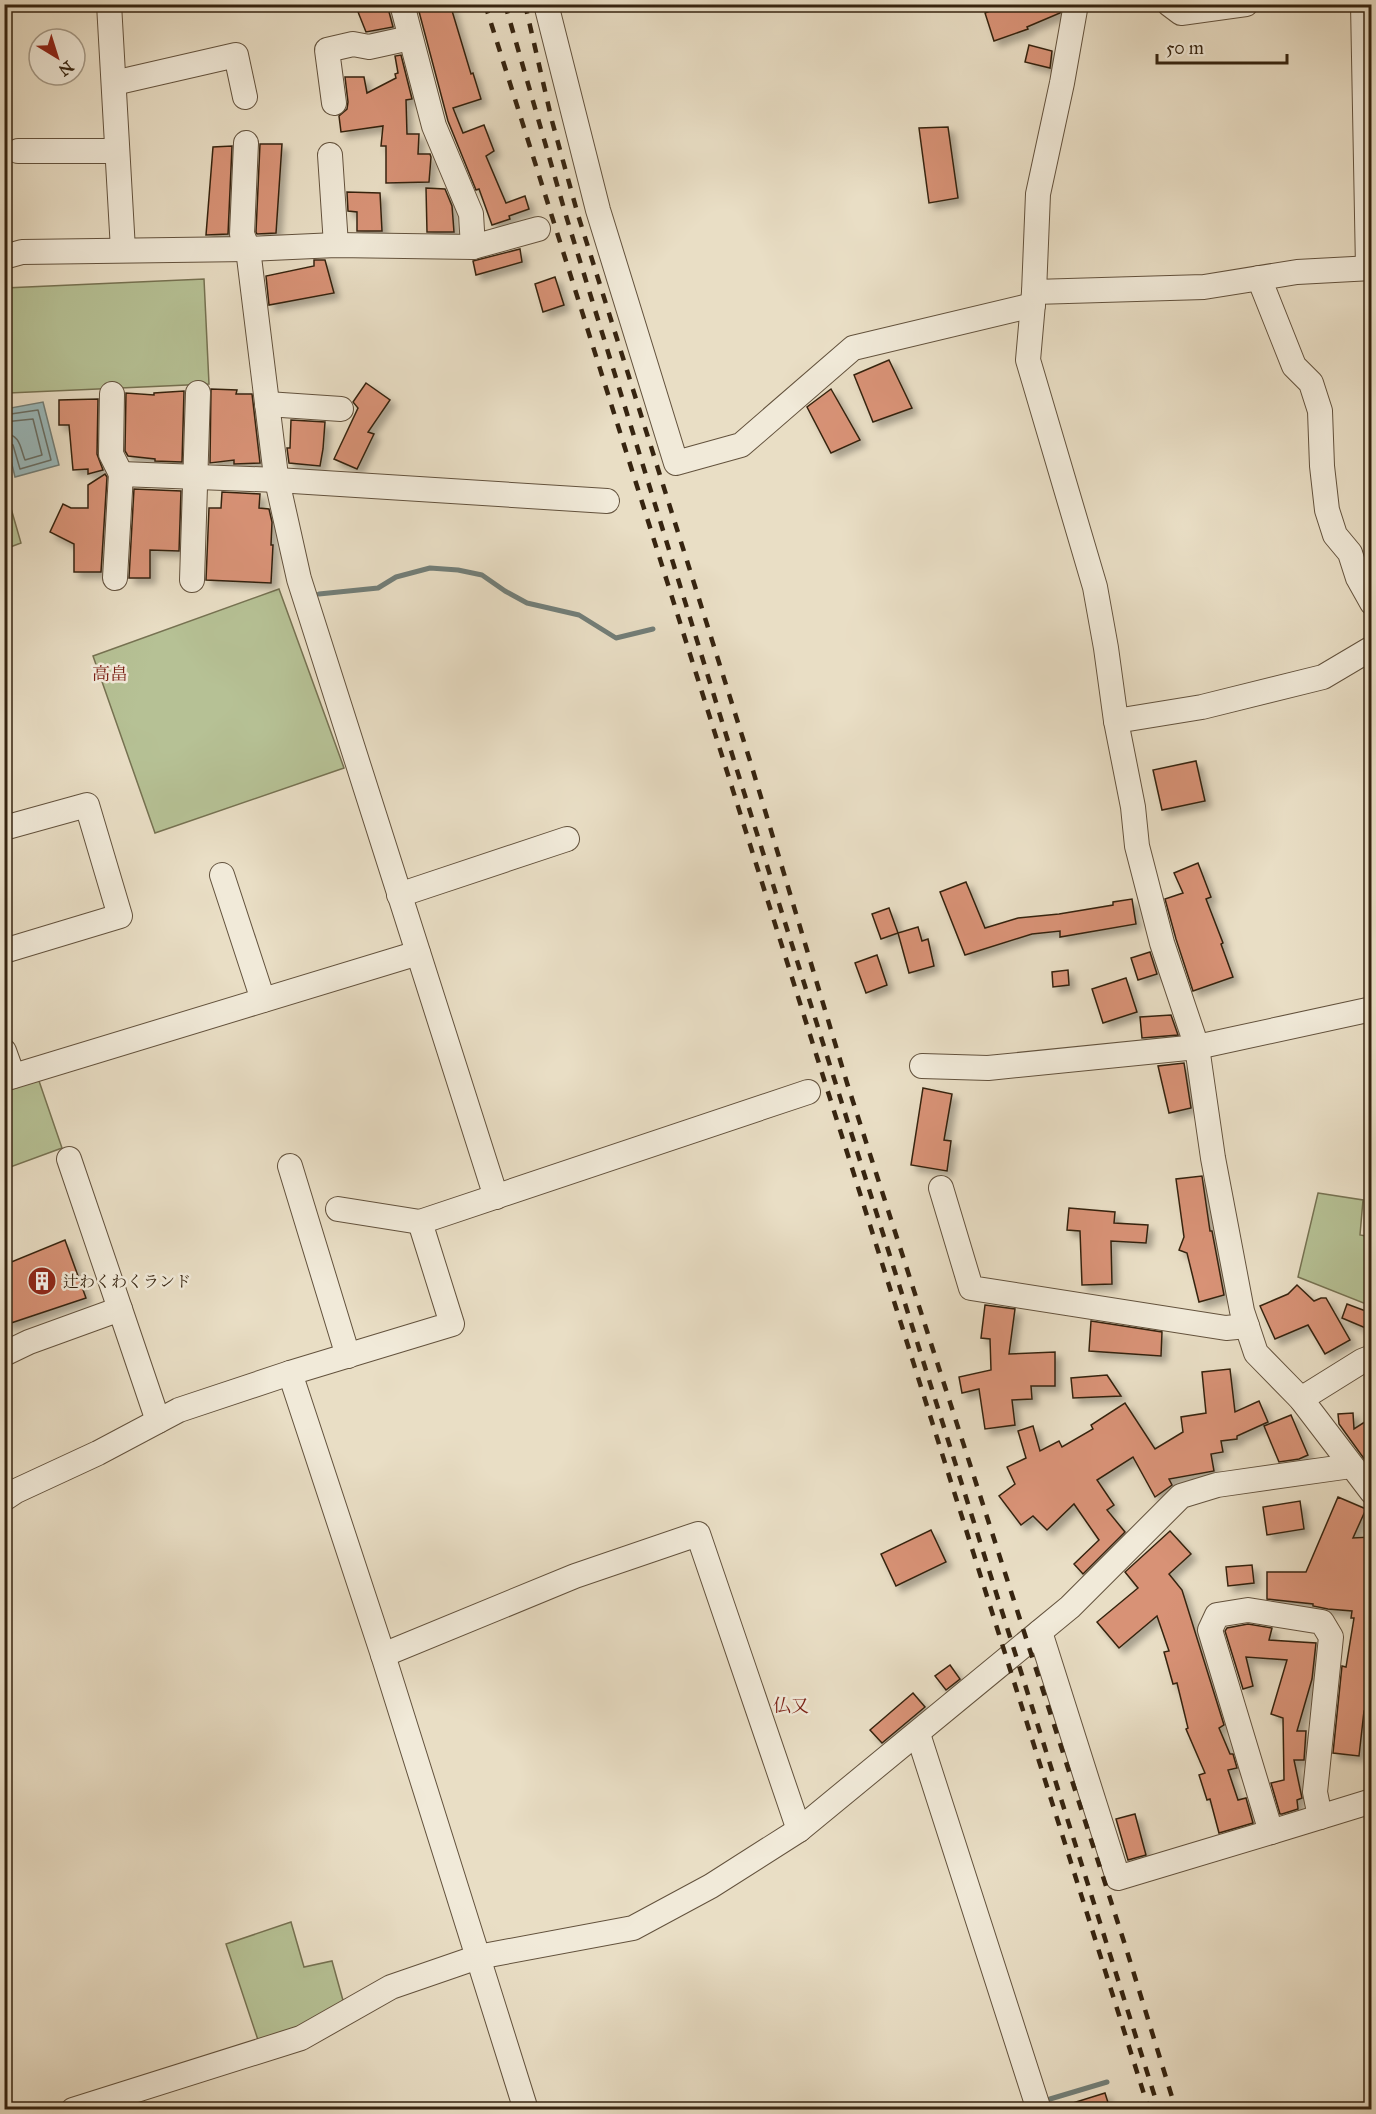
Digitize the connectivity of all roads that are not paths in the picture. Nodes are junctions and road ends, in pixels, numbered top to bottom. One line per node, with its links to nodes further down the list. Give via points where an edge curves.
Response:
1 (109, 4): 9 (street)
2 (402, 4): 8 (street)
3 (546, 4): 24 (street, via 598,210 676,463 741,445 853,348)
4 (1076, 4): 24 (street, via 1038,194)
5 (1169, 4): 6 (street, via 1181,13)
6 (1246, 4)
7 (1363, 4): 22 (street)
8 (410, 38): 11 (street, via 369,47 353,44 327,50); 18 (street, via 434,126 471,214)
9 (114, 83): 10 (street, via 236,55); 14 (street)
10 (245, 97)
11 (334, 103)
12 (246, 143): 19 (street, via 242,234)
13 (18, 151): 14 (street)
14 (116, 152): 20 (street)
15 (330, 155): 17 (street)
16 (538, 229): 18 (street)
17 (336, 245): 18 (street); 19 (street)
18 (473, 247)
19 (248, 249): 20 (street); 27 (street)
20 (123, 250): 21 (street, via 22,252)
21 (4, 257)
22 (1370, 268): 23 (street)
23 (1259, 278): 24 (street, via 1204,287); 35 (street, via 1294,366 1311,383 1320,411 1327,510 1335,535 1350,554)
24 (1034, 298): 37 (street, via 1028,360 1095,587)
25 (198, 393): 30 (street)
26 (112, 394): 29 (street, via 111,454)
27 (267, 404): 28 (street); 31 (street)
28 (341, 409)
29 (121, 474): 30 (street); 33 (street)
30 (194, 477): 31 (street); 34 (street)
31 (277, 480): 32 (street); 41 (street, via 299,579)
32 (607, 501)
33 (115, 578)
34 (192, 580)
35 (1371, 603)
36 (1371, 648): 37 (street, via 1323,677 1202,707)
37 (1116, 721): 46 (street, via 1137,846 1162,943)
38 (4, 828): 42 (street, via 87,805 120,916)
39 (567, 839): 41 (street)
40 (222, 875): 44 (street)
41 (399, 895): 43 (street)
42 (4, 951)
43 (418, 953): 44 (street); 54 (street)
44 (264, 1000): 49 (street)
45 (1371, 1009): 46 (street)
46 (1197, 1047): 48 (street, via 988,1068); 58 (street, via 1213,1158)
47 (4, 1051): 49 (street)
48 (922, 1066)
49 (9, 1078)
50 (808, 1092): 54 (street)
51 (69, 1159): 57 (street)
52 (290, 1166): 60 (street)
53 (941, 1188): 58 (street, via 971,1288 1226,1328)
54 (496, 1197): 56 (street)
55 (338, 1209): 56 (street)
56 (420, 1222): 60 (street, via 452,1324)
57 (120, 1310): 59 (street); 64 (street)
58 (1247, 1326): 63 (street, via 1256,1353)
59 (4, 1354)
60 (348, 1356): 62 (street)
61 (1371, 1357): 63 (street)
62 (290, 1373): 64 (street, via 179,1410); 69 (street)
63 (1300, 1399): 65 (street)
64 (158, 1421): 67 (street)
65 (1351, 1466): 66 (street); 68 (street, via 1217,1485 1181,1496)
66 (1371, 1492)
67 (4, 1499)
68 (1040, 1632): 70 (street); 74 (street, via 1118,1878)
69 (383, 1655): 73 (street, via 575,1576 698,1534); 75 (street)
70 (918, 1734): 73 (street); 78 (street)
71 (1371, 1801): 72 (street)
72 (1320, 1817): 74 (street); 74 (street, via 1315,1792 1331,1637 1322,1622 1248,1610 1217,1615 1210,1630)
73 (799, 1830): 75 (street, via 711,1886 633,1928)
74 (1271, 1832)
75 (478, 1957): 76 (street, via 391,1987 301,2038); 77 (street)
76 (73, 2109)
77 (526, 2109)
78 (1039, 2109)

